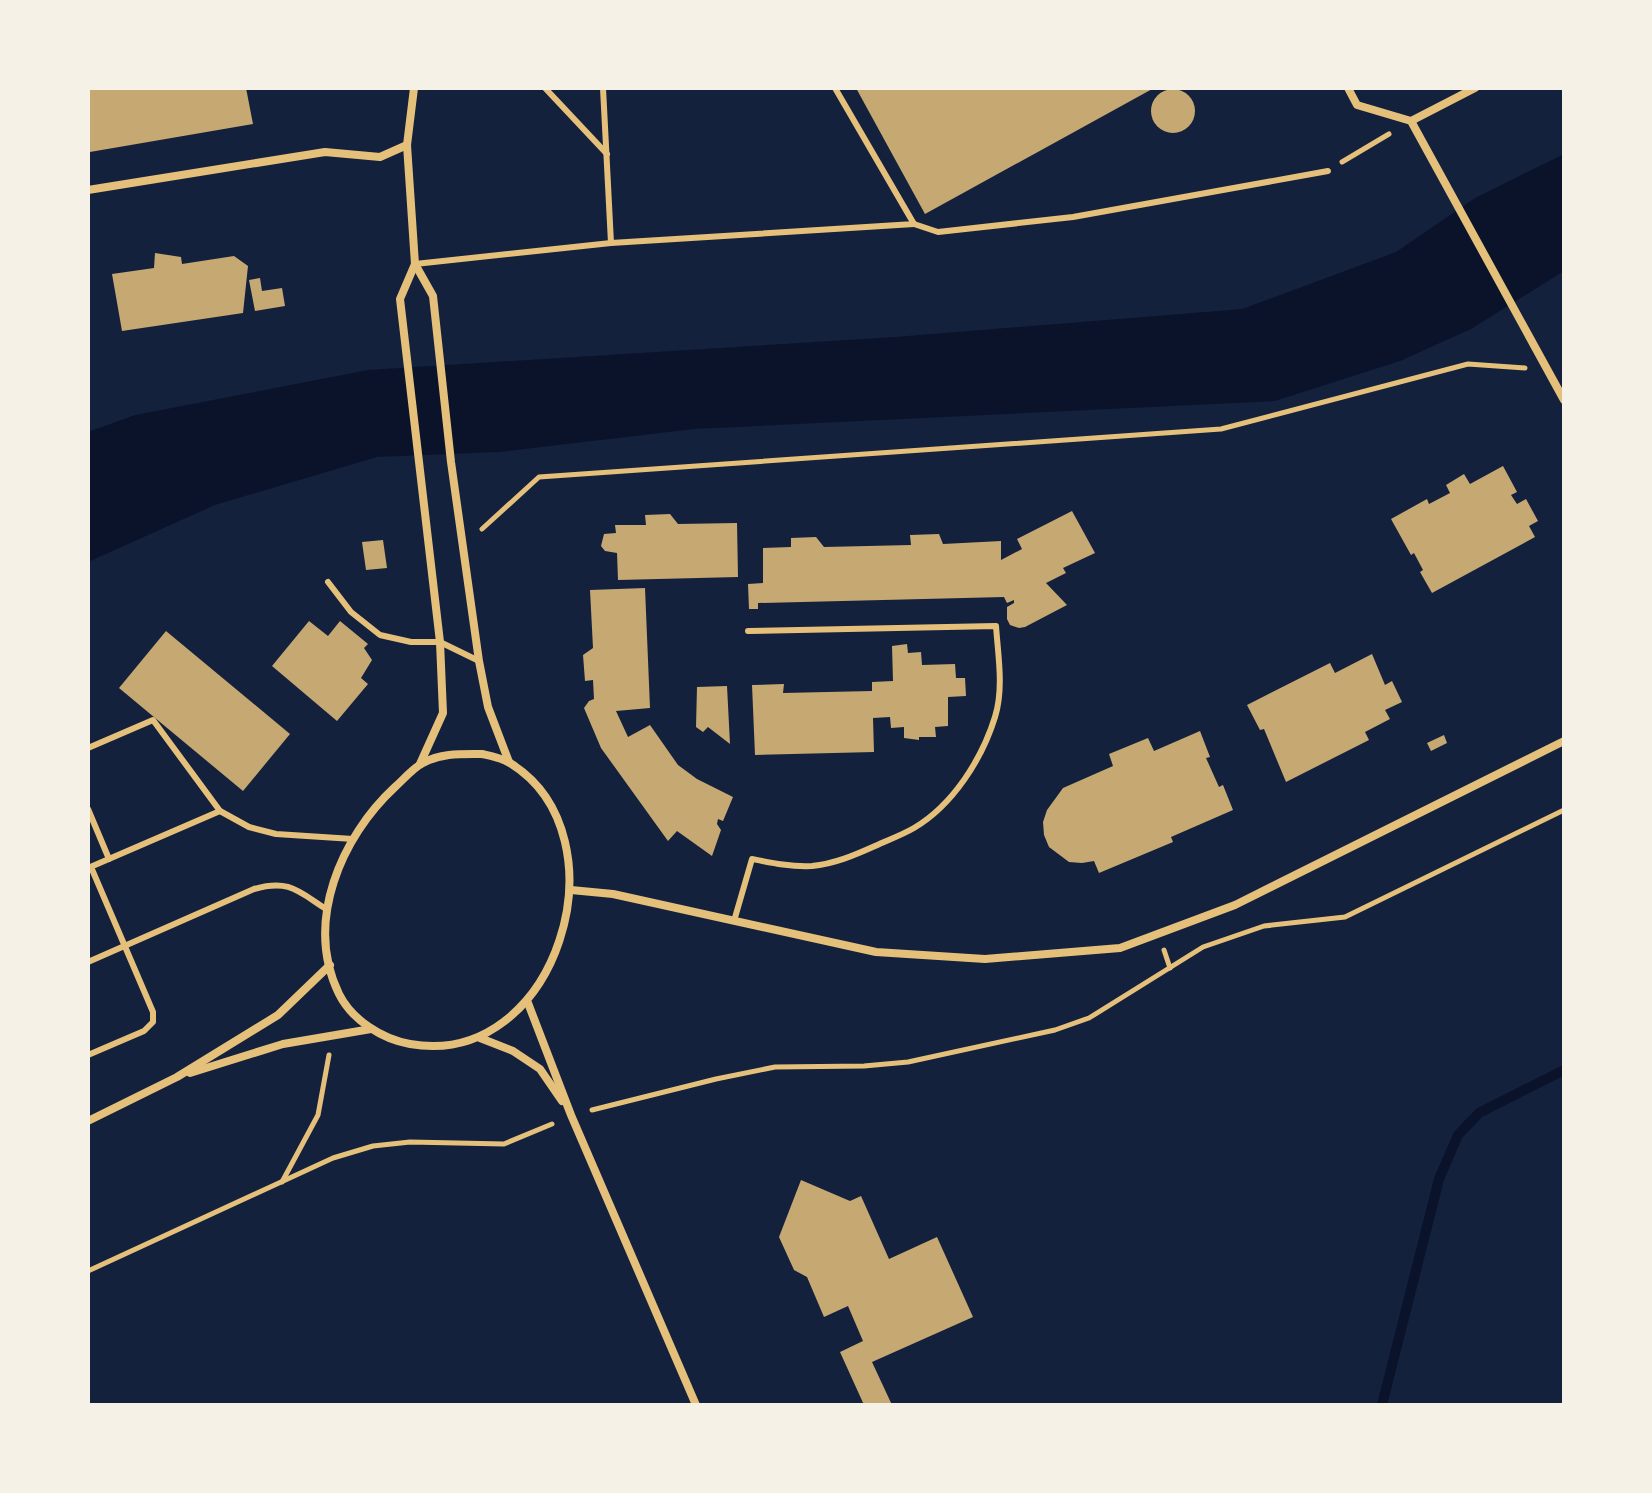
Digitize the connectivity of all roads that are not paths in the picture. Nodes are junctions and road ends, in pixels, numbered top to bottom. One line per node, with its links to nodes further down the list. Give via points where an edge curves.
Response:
1 (414, 88): 8 (street)
2 (545, 88): 9 (lane)
3 (603, 88): 9 (lane)
4 (835, 88): 12 (lane)
5 (1348, 88): 7 (street, via 1357,105)
6 (1475, 88): 7 (street)
7 (1411, 121): 15 (street)
8 (407, 145): 11 (street, via 380,157 325,152); 14 (street)
9 (607, 154): 13 (lane)
10 (1328, 171): 12 (lane, via 1073,217 938,232)
11 (88, 190)
12 (914, 224): 13 (lane)
13 (611, 243): 14 (lane)
14 (415, 264): 18 (street, via 400,299); 19 (street, via 433,296)
15 (1564, 400)
16 (328, 582): 18 (lane, via 351,612 380,635)
17 (748, 631): 31 (lane, via 996,626 1000,689 984,744 945,802 916,827 848,858 816,866 752,859)
18 (440, 642): 19 (lane); 23 (street, via 443,713)
19 (479, 661): 22 (street, via 488,707)
20 (1564, 741): 31 (street, via 1235,905 1120,948 985,959 876,952)
21 (88, 748): 25 (lane, via 153,720)
22 (509, 762): 23 (street, via 482,754 442,755); 29 (street, via 539,788 559,821 569,852)
23 (420, 764): 26 (street, via 375,805)
24 (88, 809): 27 (lane)
25 (220, 811): 26 (lane, via 276,834); 27 (lane)
26 (353, 839): 30 (street)
27 (109, 859): 28 (lane)
28 (89, 867): 32 (lane)
29 (571, 890): 31 (street); 35 (street, via 551,962)
30 (326, 909): 32 (lane, via 276,883); 34 (street)
31 (734, 921)
32 (125, 946): 33 (lane); 38 (lane, via 153,1022)
33 (88, 962)
34 (330, 965): 36 (street, via 339,994); 39 (street, via 278,1015)
35 (528, 1003): 37 (street); 40 (street)
36 (371, 1029): 37 (street, via 425,1047); 39 (street, via 283,1044)
37 (480, 1038): 40 (street, via 540,1069)
38 (88, 1055)
39 (177, 1077): 41 (street)
40 (571, 1115): 42 (street)
41 (88, 1121)
42 (696, 1405)

